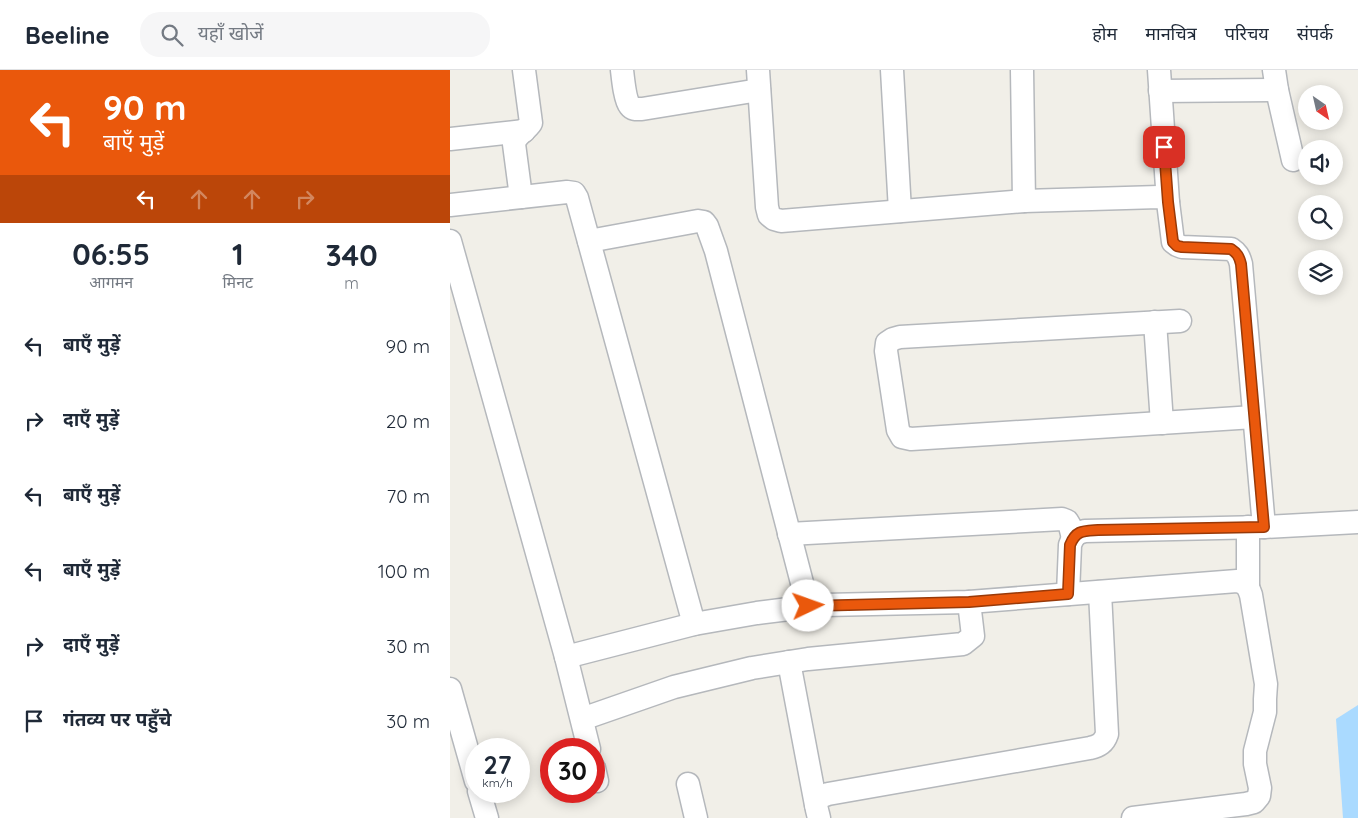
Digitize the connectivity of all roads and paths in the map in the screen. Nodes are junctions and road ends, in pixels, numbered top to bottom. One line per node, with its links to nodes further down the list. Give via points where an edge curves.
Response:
1 (524, 70): 8 (street, via 531,123)
2 (622, 70): 5 (street, via 627,100 634,109)
3 (892, 70): 15 (street)
4 (1022, 70): 12 (street)
5 (759, 80): 15 (street, via 769,215 781,221)
6 (1275, 80): 7 (street); 10 (street)
7 (1160, 81): 13 (street)
8 (524, 131): 9 (street); 11 (street, via 514,144)
9 (450, 139)
10 (1292, 160)
11 (521, 197): 14 (street); 17 (street, via 574,194)
12 (1024, 200): 13 (street, via 1160,197); 15 (street)
13 (1168, 202): 20 (street, via 1173,242 1177,246 1231,249 1240,257)
14 (450, 205)
15 (900, 211)
16 (450, 241): 32 (street)
17 (590, 241): 24 (street, via 698,221 707,226); 31 (street)
18 (1180, 321): 19 (street)
19 (1155, 322): 21 (street); 21 (street, via 900,337 887,343 886,351 898,430 902,437)
20 (1254, 417): 21 (street); 23 (street)
21 (1162, 423)
22 (1358, 522): 23 (street)
23 (1256, 527): 25 (street, via 1085,531); 26 (street)
24 (790, 534): 25 (street, via 1062,519 1070,526); 30 (street)
25 (1073, 538): 28 (street)
26 (1248, 587): 27 (street, via 1237,581); 41 (street, via 1266,684 1264,712 1255,751 1259,796 1254,802)
27 (1100, 592): 28 (street); 40 (street, via 1107,734 1104,741 1090,748 828,794 817,800)
28 (1068, 594): 29 (street)
29 (969, 602): 30 (street); 33 (street, via 973,636 963,644)
30 (808, 606): 31 (street)
31 (694, 624): 32 (street)
32 (566, 657): 35 (street)
33 (789, 662): 35 (street, via 702,680); 40 (street)
34 (450, 689): 37 (street)
35 (582, 719): 36 (street)
36 (586, 738)
37 (465, 742)
38 (688, 784): 43 (street)
39 (483, 803): 42 (street)
40 (818, 812)
41 (1203, 814): 44 (street)
42 (487, 818)
43 (696, 818)
44 (1133, 818)

